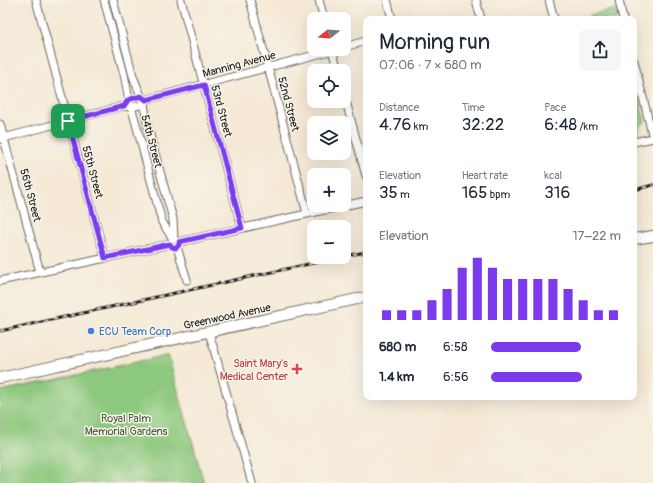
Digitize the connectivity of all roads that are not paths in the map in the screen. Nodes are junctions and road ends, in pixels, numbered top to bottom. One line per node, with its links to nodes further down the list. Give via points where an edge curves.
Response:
1 (36, 0): 25 (street, 55th Street)
2 (104, 0): 23 (street, 54th Street, via 124,74)
3 (113, 0): 22 (street, 54th Street, via 133,76)
4 (182, 0): 21 (street, 53rd Street)
5 (250, 0): 19 (street, 52nd Street)
6 (319, 0): 11 (street)
7 (387, 0): 12 (street)
8 (476, 0): 13 (street)
9 (549, 0): 14 (street)
10 (619, 0): 15 (street)
11 (322, 12)
12 (391, 16)
13 (480, 16)
14 (553, 16)
15 (622, 16)
16 (363, 42): 17 (street)
17 (351, 45)
18 (310, 56): 19 (street, Manning Avenue)
19 (268, 68): 21 (street, Manning Avenue); 32 (street, 52nd Street)
20 (637, 73): 27 (street)
21 (204, 85): 22 (street, Manning Avenue); 33 (street, 53rd Street)
22 (143, 100): 23 (street, Manning Avenue); 36 (street, 54th Street, via 173,219)
23 (128, 104): 25 (street, Manning Avenue); 36 (street, 54th Street, via 135,120 162,222)
24 (348, 108): 30 (street)
25 (68, 121): 28 (street, Manning Avenue); 37 (street, 55th Street)
26 (0, 124): 28 (street, 56th Street)
27 (653, 138): 29 (street)
28 (2, 139): 38 (street, 56th Street)
29 (637, 141)
30 (363, 165)
31 (363, 201): 32 (street)
32 (307, 213): 33 (street)
33 (242, 228): 36 (street)
34 (653, 236): 35 (main road)
35 (637, 239)
36 (175, 242): 37 (street); 39 (street, 54th Street)
37 (105, 258): 38 (street)
38 (40, 272): 40 (street)
39 (187, 280)
40 (0, 281)
41 (363, 298): 42 (main road, Greenwood Avenue)
42 (209, 332): 43 (main road, Greenwood Avenue); 44 (street)
43 (0, 378)
44 (252, 483)

